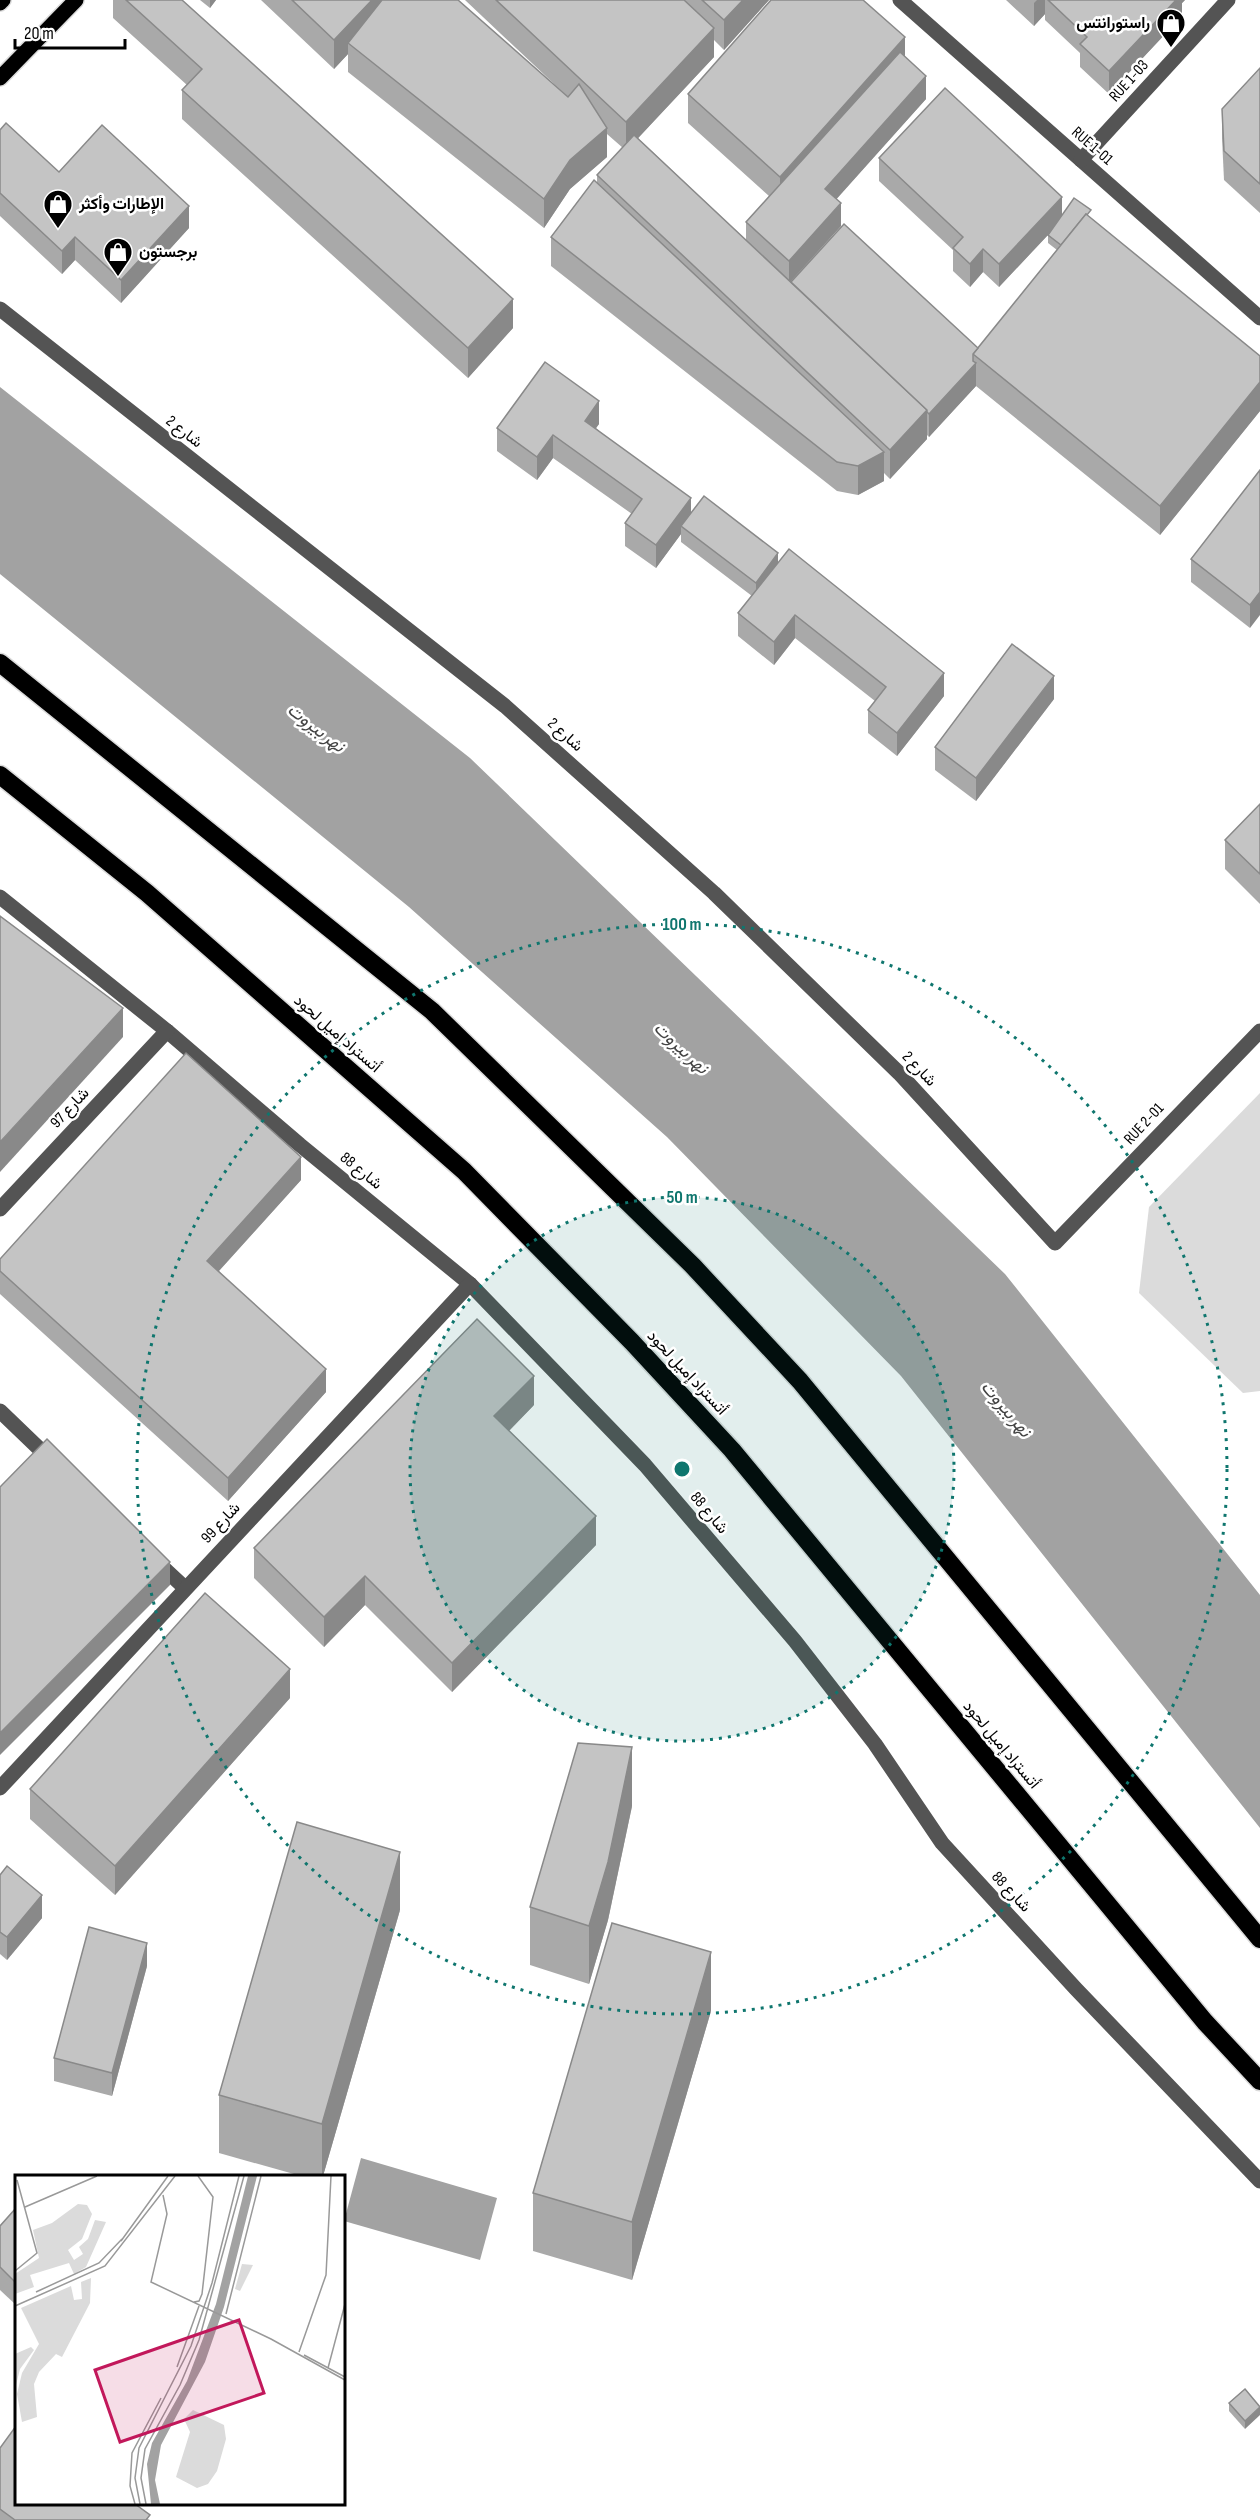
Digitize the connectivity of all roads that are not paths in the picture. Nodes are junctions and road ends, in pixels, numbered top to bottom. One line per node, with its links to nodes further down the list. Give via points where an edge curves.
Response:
1 (3, 0): 5 (main road)
2 (76, 0): 6 (main road)
3 (900, 0): 7 (street, RUE 1-01)
4 (1228, 0): 7 (street, RUE 1-03)
5 (0, 3)
6 (0, 78)
7 (1081, 160): 9 (street, RUE 1-01)
8 (0, 309): 16 (street, شارع 2, via 513,713 714,893 899,1073)
9 (1260, 318)
10 (0, 663): 23 (highway, via 432,1011 693,1266 800,1382)
11 (0, 775): 24 (highway, أتستراد إميل لحود, via 147,893 464,1171 632,1342 732,1450 1205,2022)
12 (0, 897): 13 (street, شارع 88)
13 (167, 1031): 15 (street, شارع 97); 17 (street, شارع 88)
14 (1260, 1031): 16 (street, RUE 2-01)
15 (0, 1209)
16 (1055, 1243)
17 (470, 1284): 21 (street, شارع 99); 25 (street, شارع 88, via 645,1465 795,1641 875,1744 942,1843)
18 (0, 1411): 19 (street)
19 (67, 1476)
20 (143, 1548): 21 (street)
21 (185, 1588): 22 (street, شارع 99)
22 (0, 1788)
23 (1260, 1939)
24 (1260, 2080)
25 (1260, 2181)

